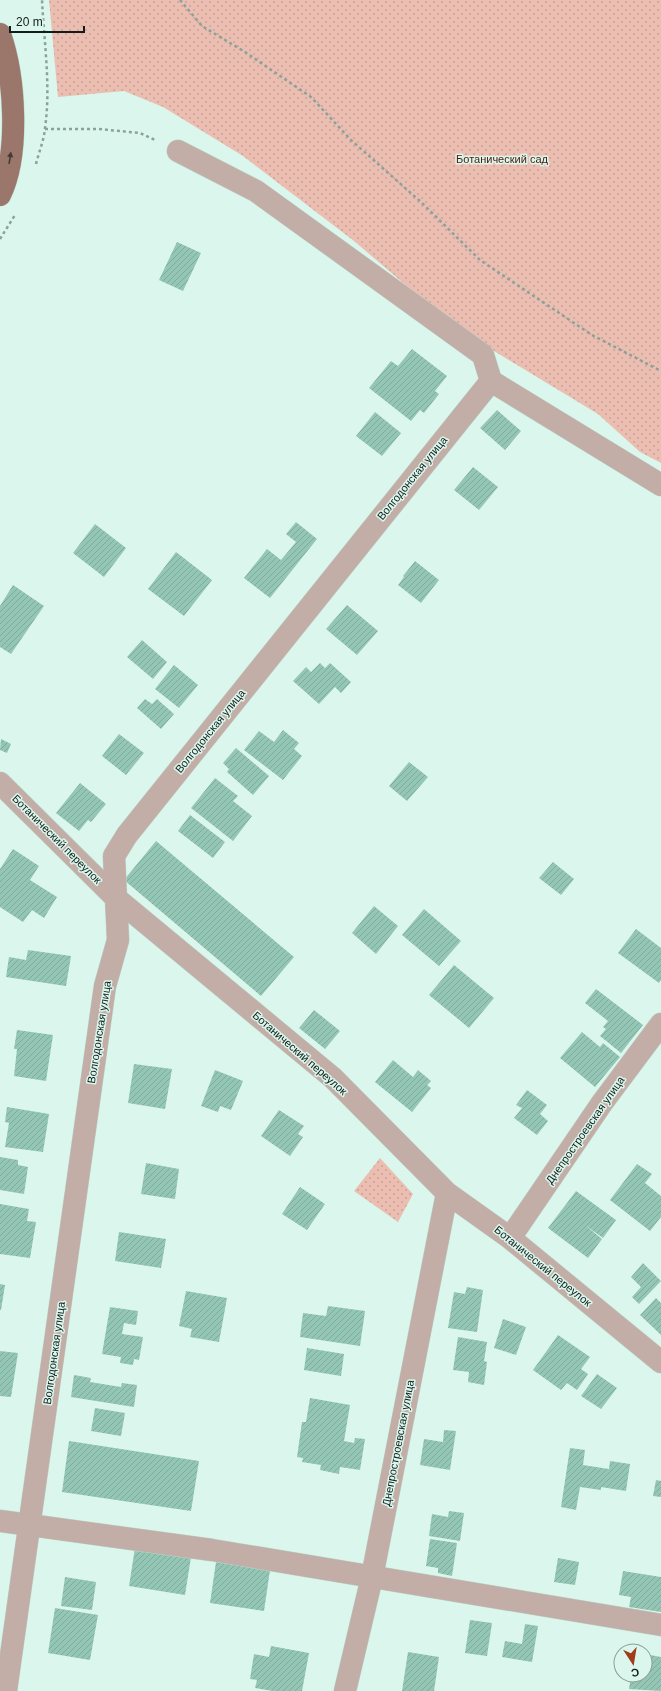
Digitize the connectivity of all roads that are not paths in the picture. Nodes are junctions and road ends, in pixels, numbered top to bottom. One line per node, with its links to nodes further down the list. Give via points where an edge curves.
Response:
1 (0, 34): 3 (main road, one-way to 1, via 6,183 14,131 9,77)
2 (178, 151): 4 (street, via 256,191 483,355)
3 (0, 195)
4 (491, 381): 5 (street); 7 (street, Волгодонская улица, via 127,835 114,856)
5 (661, 485)
6 (0, 783): 7 (street, Ботанический переулок)
7 (117, 899): 9 (street, Ботанический переулок, via 333,1078); 13 (street, Волгодонская улица, via 118,940 105,986)
8 (661, 1024): 10 (street, Днепростроевская улица, via 602,1103)
9 (447, 1193): 10 (street, Ботанический переулок); 14 (street, Днепростроевская улица)
10 (510, 1238): 11 (street, Ботанический переулок)
11 (661, 1362)
12 (0, 1521): 13 (street)
13 (30, 1525): 14 (street, via 212,1550); 16 (street, Волгодонская улица)
14 (372, 1577): 15 (street); 17 (street, Днепростроевская улица)
15 (661, 1625)
16 (6, 1691)
17 (345, 1691)

